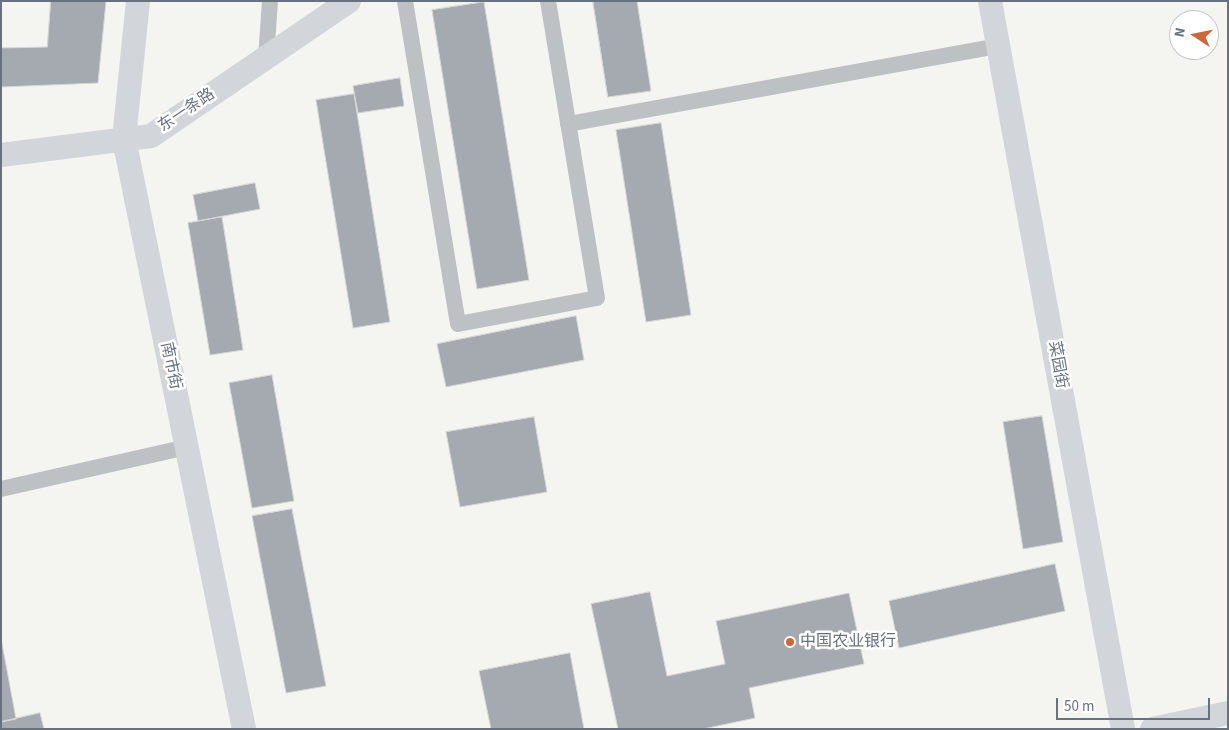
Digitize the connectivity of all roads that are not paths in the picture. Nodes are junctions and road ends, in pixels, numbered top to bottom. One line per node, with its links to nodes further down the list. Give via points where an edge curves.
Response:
1 (138, 1): 10 (street, 南市街)
2 (270, 1): 8 (street)
3 (349, 1): 8 (street, 东一条路)
4 (405, 1): 9 (street, via 458,324 597,298)
5 (548, 1): 9 (street)
6 (990, 1): 7 (street, 菜园街)
7 (998, 46): 9 (street); 16 (street, 菜园街)
8 (266, 58): 10 (street, 东一条路, via 151,136)
9 (568, 124)
10 (124, 139): 11 (street, 东一条路); 12 (street, 南市街)
11 (1, 155)
12 (187, 447): 13 (street); 15 (street, 南市街)
13 (1, 488)
14 (1228, 713): 17 (street)
15 (244, 729)
16 (1123, 729)
17 (1152, 729)

